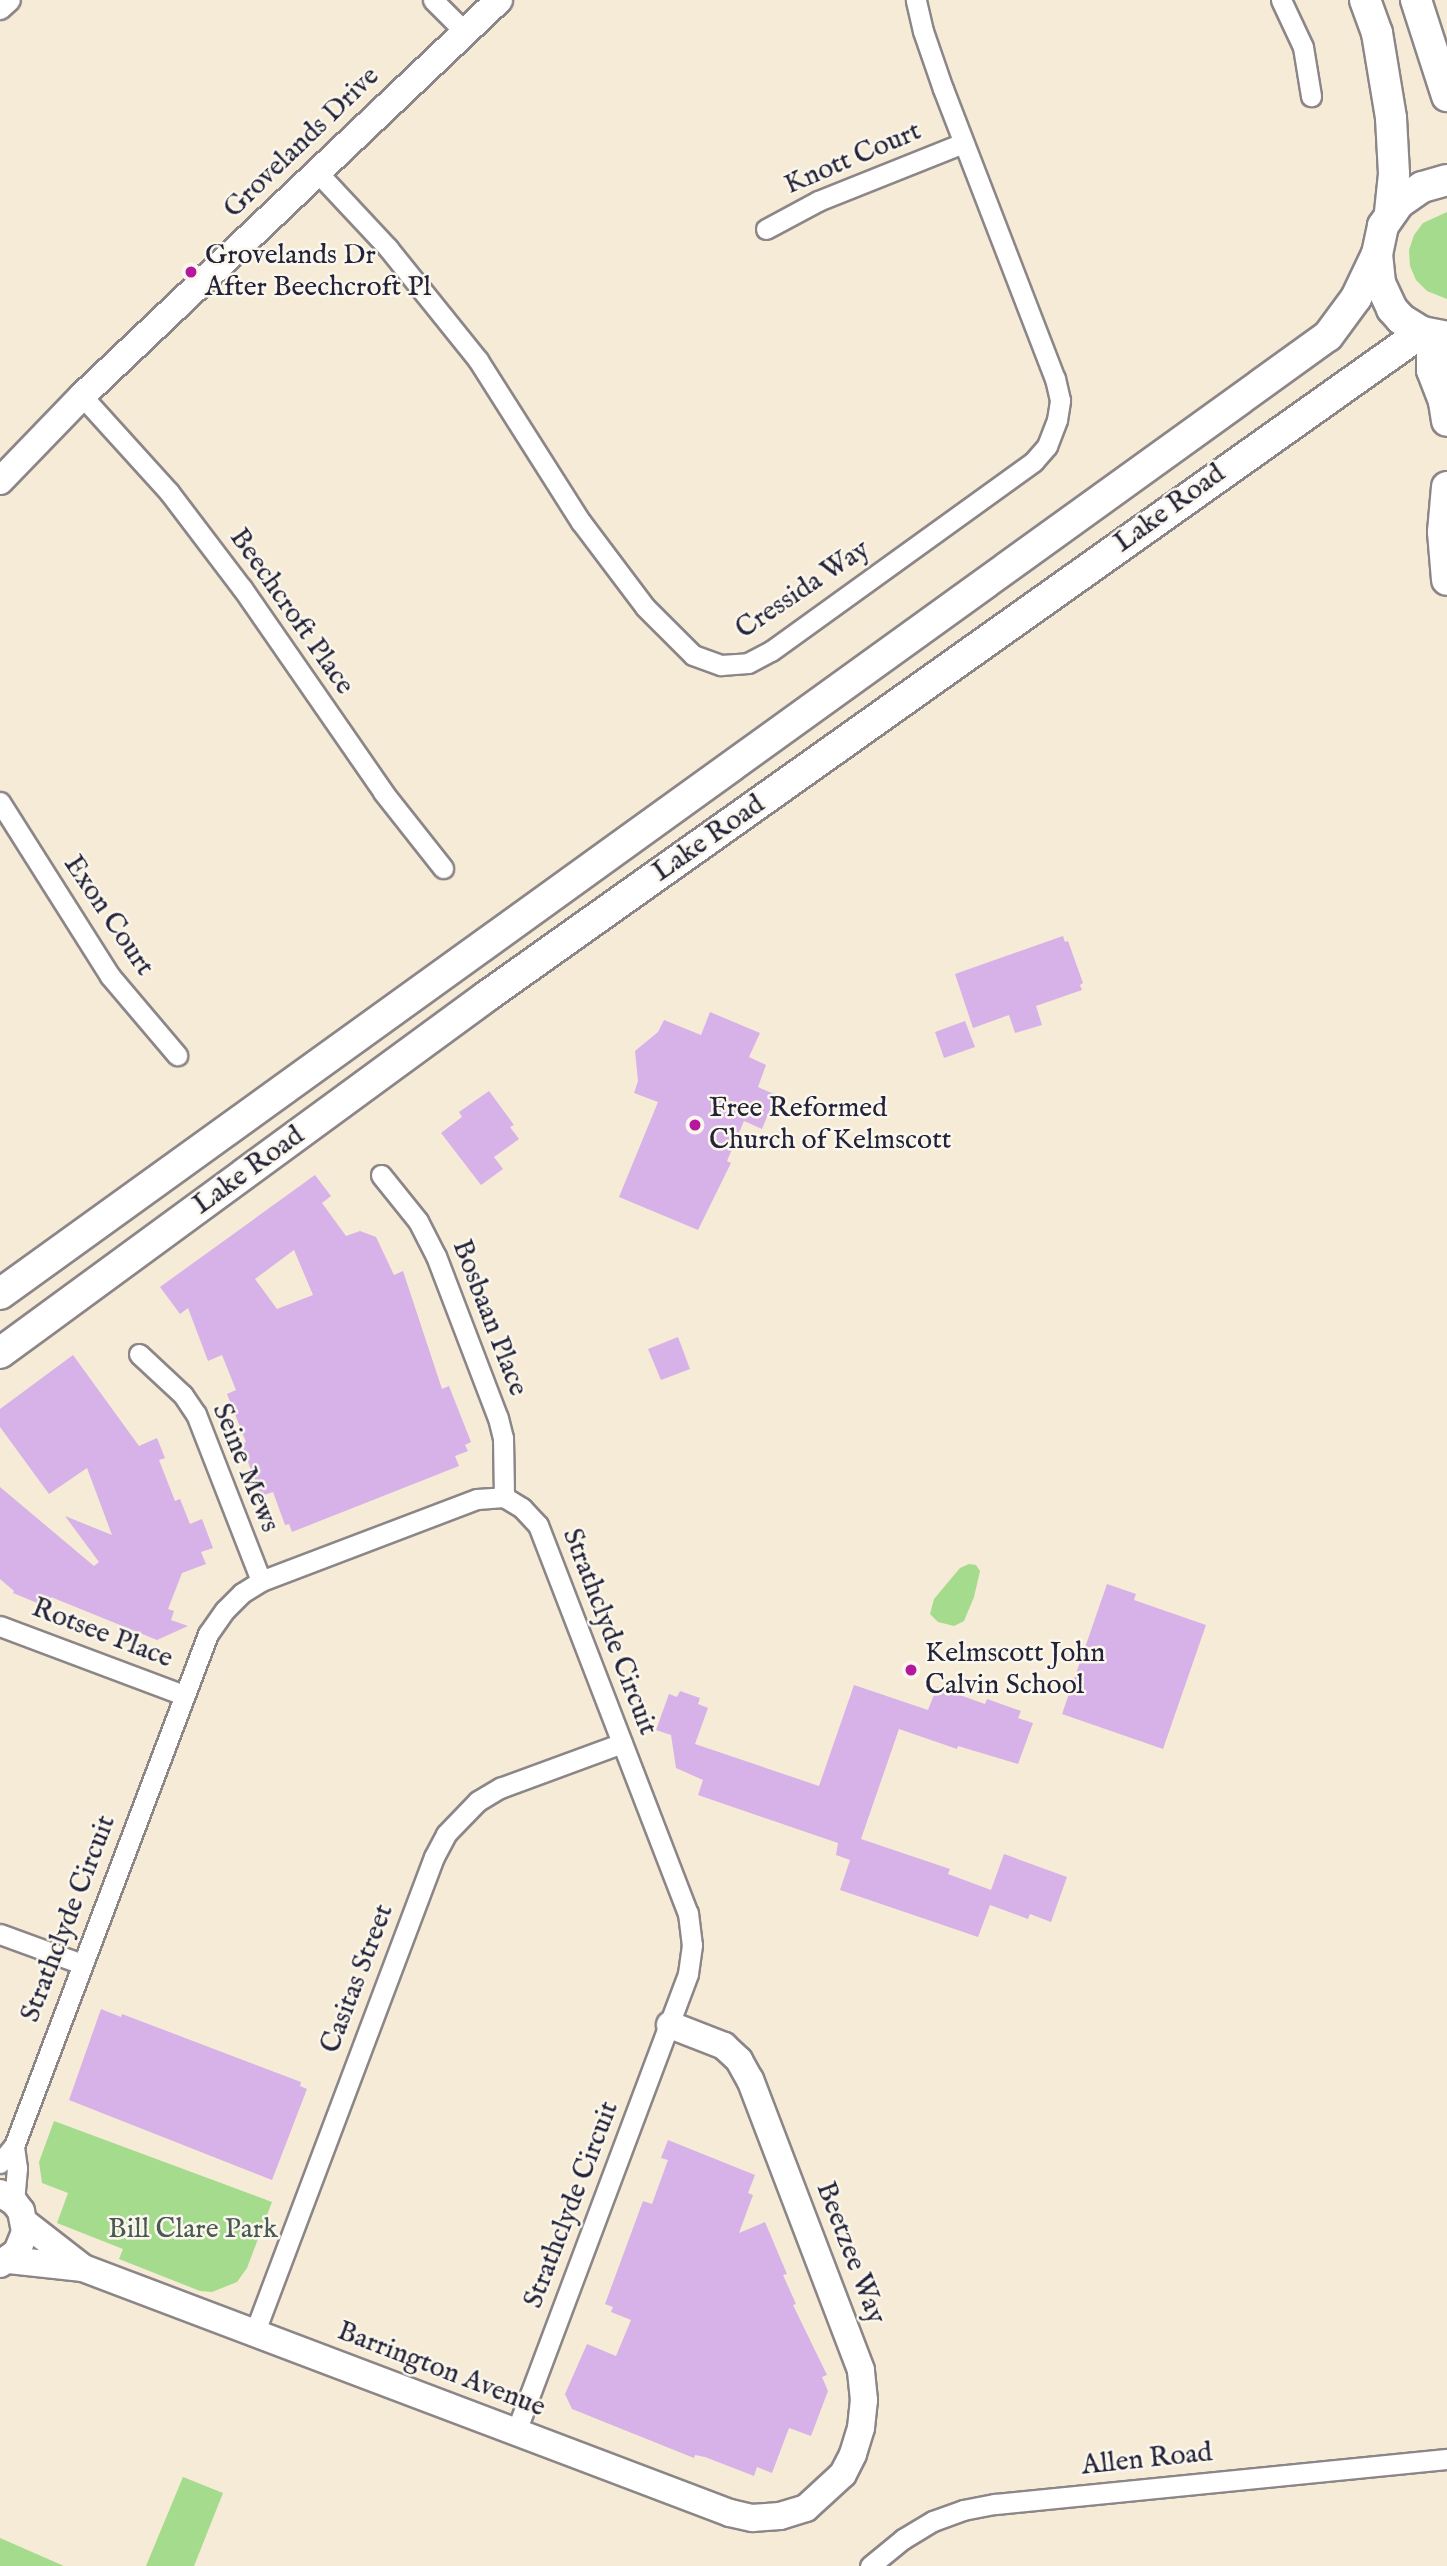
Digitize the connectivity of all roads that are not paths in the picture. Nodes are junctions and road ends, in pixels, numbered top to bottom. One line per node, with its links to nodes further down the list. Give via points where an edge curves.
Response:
1 (10, 0): 8 (street)
2 (433, 0): 9 (street)
3 (499, 0): 9 (street, Grovelands Drive)
4 (916, 0): 12 (street, Cressida Way, via 922,31)
5 (1281, 0): 10 (street, via 1303,47)
6 (1365, 0): 15 (main road, via 1377,33 1391,118 1394,174)
7 (1416, 0): 11 (main road)
8 (0, 9)
9 (465, 32): 13 (street, Grovelands Drive)
10 (1311, 96)
11 (1447, 96)
12 (963, 143): 13 (street, Cressida Way, via 1058,390 1054,434 1020,471 771,651 734,666 693,655 645,607 581,522 478,360 388,248); 16 (street, Knott Court, via 818,201)
13 (317, 172): 19 (street, Grovelands Drive)
14 (1447, 180): 15 (main road, via 1410,193)
15 (1390, 214): 17 (main road, Lake Road)
16 (766, 229)
17 (1377, 254): 18 (main road, via 1384,297 1401,319); 25 (main road, Lake Road, via 1356,298 1328,336)
18 (1434, 335): 20 (main road, via 1432,370); 26 (main road, Lake Road)
19 (82, 396): 21 (street, Grovelands Drive); 27 (street, Beechcroft Place, via 169,492 242,588 383,792)
20 (1447, 421)
21 (0, 481)
22 (1447, 487): 23 (main road, via 1443,532)
23 (1447, 580)
24 (0, 802): 28 (street, Exon Court, via 110,976)
25 (652, 821): 26 (main road); 30 (main road, Lake Road)
26 (679, 860): 31 (main road, Lake Road)
27 (443, 868)
28 (177, 1055)
29 (381, 1175): 33 (street, Bosbaan Place, via 418,1221 460,1318 500,1428)
30 (0, 1294)
31 (0, 1353)
32 (139, 1354): 34 (street, Seine Mews, via 183,1395 196,1415)
33 (504, 1497): 34 (street, Strathclyde Circuit, via 477,1499); 37 (street, Strathclyde Circuit, via 538,1525)
34 (261, 1581): 36 (street, Strathclyde Circuit, via 242,1593 208,1633)
35 (0, 1626): 36 (street, Rotsee Place)
36 (184, 1695): 39 (street, Strathclyde Circuit)
37 (622, 1743): 40 (street, Strathclyde Circuit, via 688,1913 692,1945 688,1974); 46 (street, Casitas Street, via 500,1788 478,1801 446,1834)
38 (0, 1934): 39 (street)
39 (82, 1964): 41 (street, Strathclyde Circuit)
40 (670, 2025): 47 (street, Strathclyde Circuit); 49 (street, Beetzee Way, via 724,2046 739,2060 861,2370 861,2428 843,2474 806,2508)
41 (14, 2146): 42 (street, Strathclyde Circuit); 43 (street, Strathclyde Circuit)
42 (0, 2163)
43 (13, 2206): 44 (street, via 22,2243); 45 (street, Barrington Avenue)
44 (5, 2262): 45 (street, Barrington Avenue)
45 (83, 2267): 46 (street, Barrington Avenue)
46 (254, 2334): 47 (street, Barrington Avenue)
47 (516, 2432): 49 (street, Barrington Avenue, via 730,2513 752,2518)
48 (1447, 2459): 50 (street, Allen Road, via 995,2504 933,2521)
49 (780, 2516)
50 (870, 2566)

